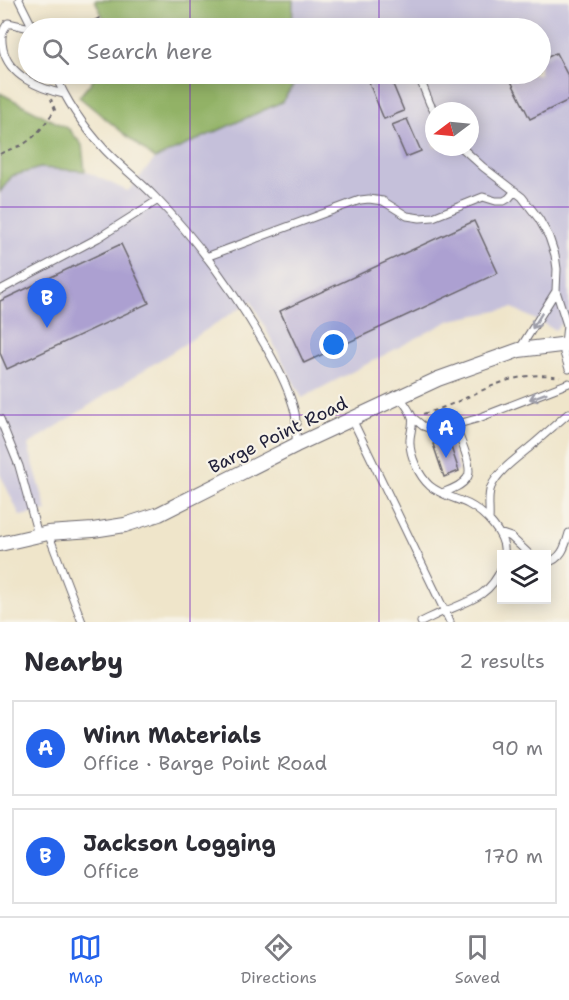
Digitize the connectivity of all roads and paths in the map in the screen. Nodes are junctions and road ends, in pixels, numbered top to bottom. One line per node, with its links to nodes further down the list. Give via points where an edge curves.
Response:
1 (19, 0): 2 (lane)
2 (27, 18)
3 (18, 25): 4 (lane, via 8,23 1,41 5,57)
4 (18, 73)
5 (35, 84): 8 (lane)
6 (60, 84): 9 (lane)
7 (422, 84): 10 (lane)
8 (49, 91): 9 (lane); 11 (path, via 55,111 40,131)
9 (64, 94): 14 (lane, via 105,150)
10 (429, 102)
11 (0, 154)
12 (471, 156): 13 (lane)
13 (515, 191): 15 (lane, via 504,201 483,197 433,217 420,218 407,216 383,201 360,200); 17 (lane, via 549,237 557,269)
14 (158, 200): 15 (lane); 16 (lane, via 98,238)
15 (206, 257): 29 (lane, via 274,361 294,413)
16 (0, 290)
17 (556, 291): 18 (lane, via 567,325); 19 (lane, one-way to 19)
18 (568, 344): 19 (street, Barge Point Road); 20 (lane, via 564,353)
19 (519, 350): 23 (street, Barge Point Road)
20 (569, 369)
21 (562, 378): 25 (path, via 518,378)
22 (569, 383): 25 (lane, one-way to 25, via 444,428 431,429)
23 (400, 397): 25 (lane); 27 (street, Barge Point Road)
24 (569, 413): 31 (lane, via 498,477 491,488)
25 (412, 417): 30 (lane, via 411,452 417,468 429,485)
26 (0, 419): 34 (lane)
27 (352, 419): 29 (street, Barge Point Road); 40 (lane)
28 (457, 431): 30 (lane, via 469,466 468,478)
29 (296, 445): 34 (street, Barge Point Road, via 159,514 125,525)
30 (442, 493): 31 (lane, via 470,505)
31 (489, 520): 32 (lane)
32 (499, 533): 36 (lane); 37 (lane, via 511,537)
33 (569, 533): 38 (lane, via 562,554)
34 (43, 534): 35 (street, Barge Point Road); 41 (lane)
35 (0, 544)
36 (504, 550)
37 (525, 550)
38 (551, 561)
39 (497, 579): 40 (lane, via 476,599)
40 (445, 611): 42 (lane); 43 (lane)
41 (82, 622)
42 (421, 622)
43 (450, 622)

